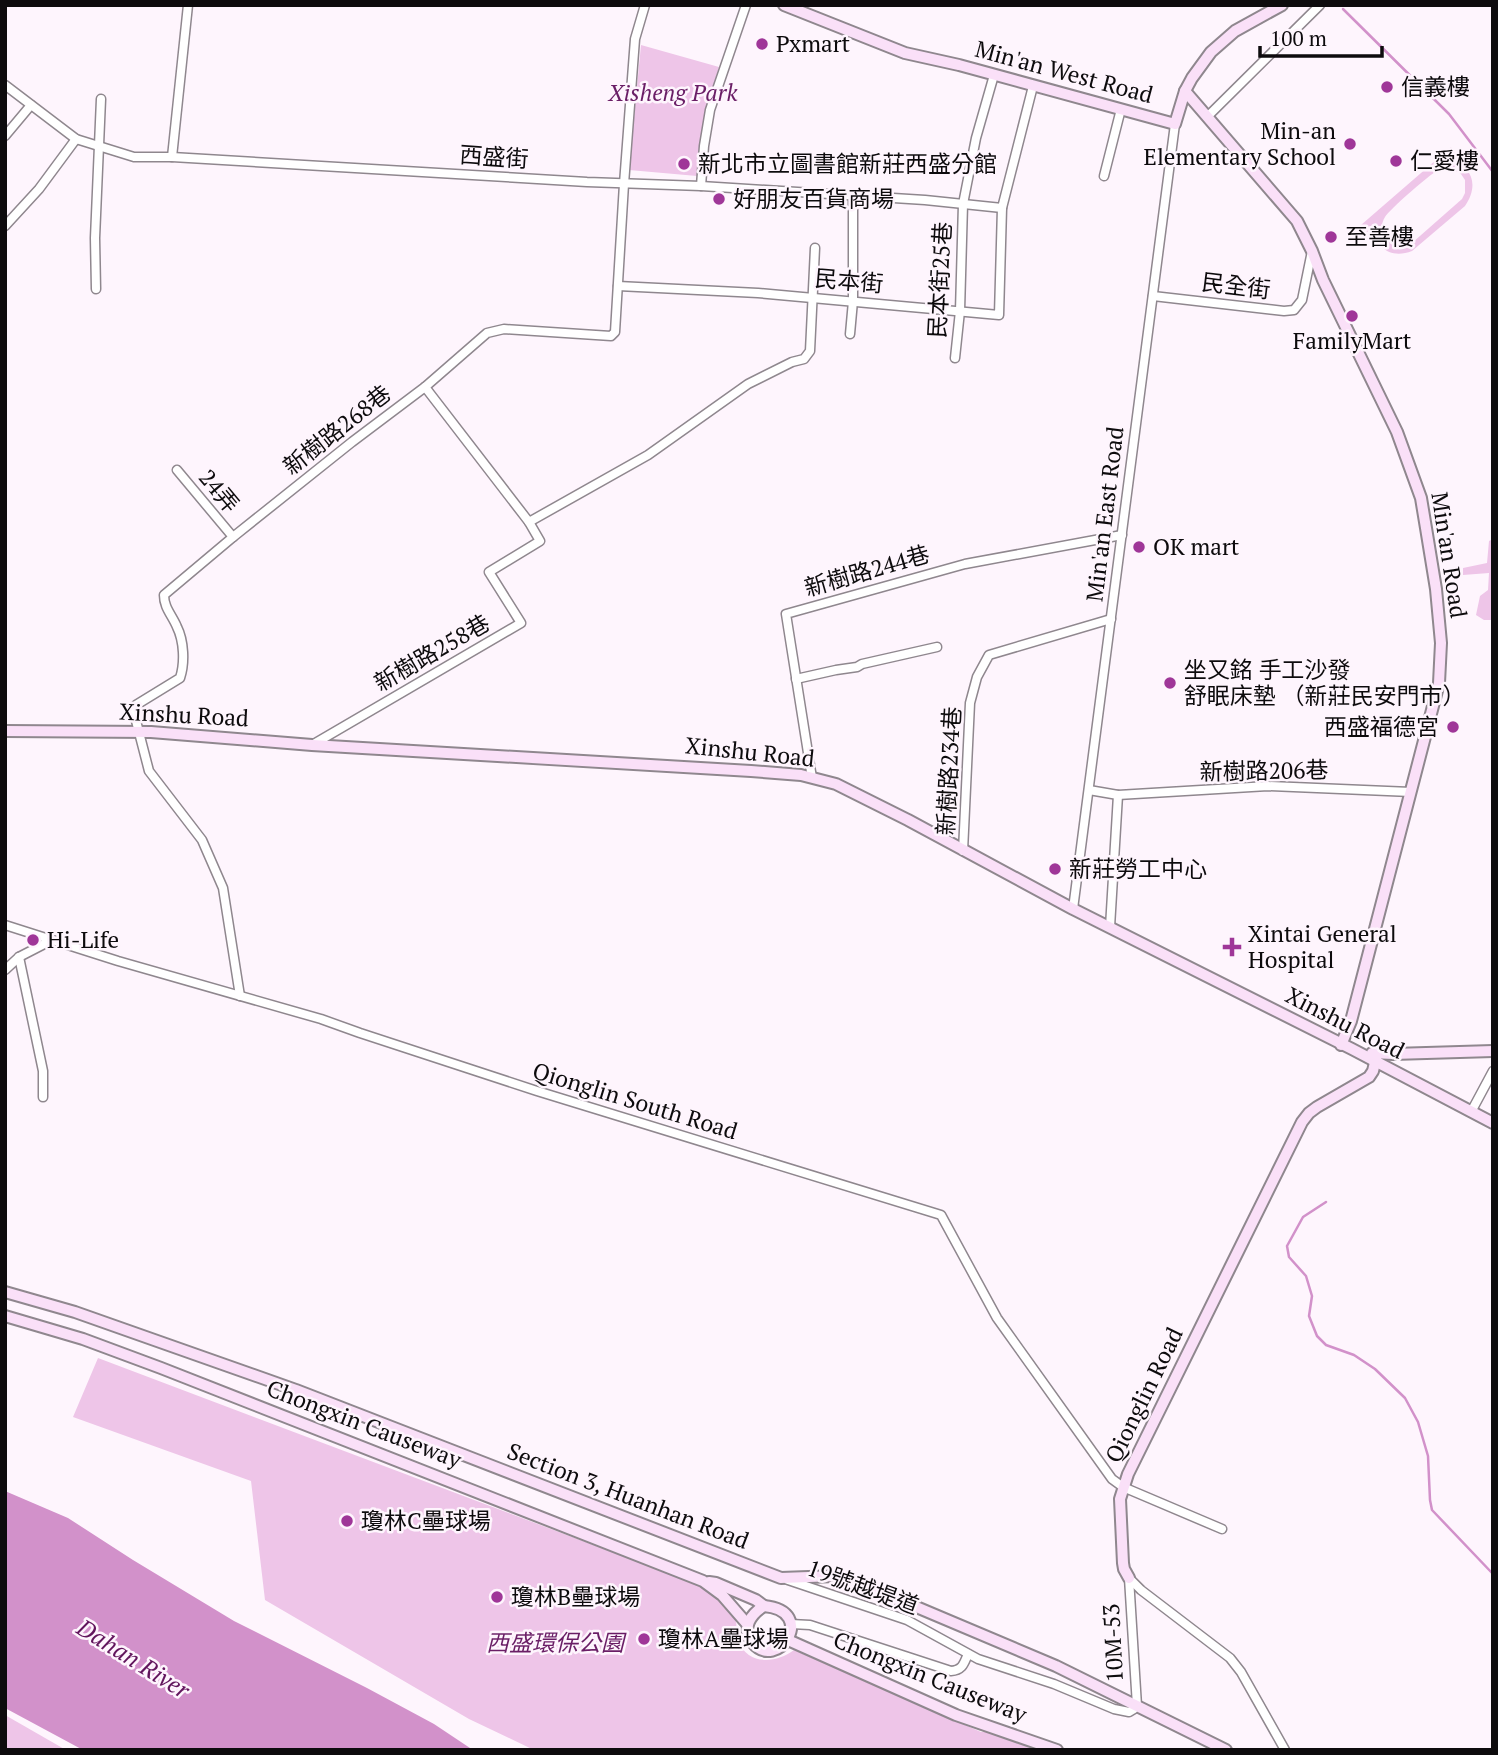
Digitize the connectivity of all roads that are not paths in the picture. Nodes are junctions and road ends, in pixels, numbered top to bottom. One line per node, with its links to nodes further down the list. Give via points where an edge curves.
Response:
1 (188, 5): 19 (street)
2 (645, 5): 21 (street, via 635,39)
3 (746, 5): 22 (street, via 710,110)
4 (783, 5): 7 (street, Min'an West Road, via 905,53)
5 (1282, 5): 10 (street, Min'an West Road, via 1235,31 1211,52)
6 (1320, 5): 14 (street)
7 (995, 75): 9 (street, Min'an West Road); 24 (street, 民本街25巷)
8 (5, 85): 12 (street, 西盛街)
9 (1033, 86): 13 (street, Min'an West Road); 25 (street)
10 (1185, 91): 14 (street, Min'an Road); 15 (street, Min'an West Road)
11 (101, 99): 18 (street)
12 (31, 105): 16 (street); 17 (street, 西盛街)
13 (1121, 110): 15 (street, Min'an West Road); 20 (street)
14 (1207, 117): 28 (street, Min'an Road, via 1297,221)
15 (1175, 124): 31 (street, Min'an East Road)
16 (5, 136)
17 (76, 139): 18 (street, 西盛街); 26 (street)
18 (100, 148): 19 (street, 西盛街, via 134,157); 30 (street)
19 (172, 157): 21 (street, 西盛街)
20 (1104, 176)
21 (624, 184): 22 (street, 西盛街); 29 (street)
22 (701, 186): 23 (street, 西盛街)
23 (853, 196): 24 (street, 西盛街); 33 (street)
24 (963, 204): 25 (street, 西盛街); 34 (street, 民本街25巷)
25 (1002, 208): 34 (street, 民本街, via 999,315)
26 (5, 226)
27 (815, 248): 32 (street)
28 (1312, 251): 31 (street, 民全街, via 1302,300 1294,310); 50 (street, Min'an Road, via 1397,432 1421,498 1436,589 1441,667)
29 (618, 286): 32 (street, 民本街); 37 (street, via 611,336 505,329 487,333)
30 (96, 289)
31 (1153, 296): 40 (street, Min'an East Road)
32 (813, 298): 33 (street, 民本街); 39 (street, via 810,351 804,359 748,384 648,454)
33 (853, 301): 34 (street, 民本街); 35 (street)
34 (960, 311): 36 (street, 民本街25巷)
35 (850, 334)
36 (954, 358)
37 (425, 387): 39 (street, 新樹路268巷); 41 (street, 新樹路268巷)
38 (177, 470): 41 (street, 24弄)
39 (528, 522): 47 (street, 新樹路258巷, via 540,541 489,572 521,623)
40 (1122, 535): 42 (street, Min'an East Road); 44 (street, 新樹路244巷, via 965,564 786,614)
41 (233, 537): 46 (street, 新樹路268巷, via 164,595 164,604 179,629 183,669 180,678 136,705)
42 (1111, 619): 49 (street, Min'an East Road); 52 (street, 新樹路234巷, via 989,655 970,703)
43 (937, 648): 44 (street)
44 (796, 679): 48 (street, 新樹路244巷)
45 (5, 731): 46 (street, Xinshu Road)
46 (138, 732): 47 (street, Xinshu Road); 59 (street, via 149,771 202,840 223,888)
47 (312, 745): 48 (street, Xinshu Road)
48 (812, 778): 52 (street, Xinshu Road, via 836,784)
49 (1089, 790): 51 (street, 新樹路206巷); 53 (street, Min'an East Road)
50 (1411, 792): 51 (street, 新樹路206巷, via 1268,786); 60 (street, Min'an Road)
51 (1118, 795): 55 (street)
52 (964, 851): 53 (street, Xinshu Road)
53 (1073, 909): 55 (street, Xinshu Road)
54 (5, 925): 56 (street, Qionglin South Road)
55 (1110, 927): 60 (street, Xinshu Road)
56 (52, 940): 57 (street); 59 (street, Qionglin South Road)
57 (19, 957): 58 (street); 64 (street, via 43,1071)
58 (5, 970)
59 (240, 996): 69 (street, Qionglin South Road, via 941,1215 997,1318 1112,1479)
60 (1347, 1047): 62 (street, Xinshu Road)
61 (1493, 1051): 62 (street)
62 (1376, 1058): 65 (street, Xinshu Road); 69 (street, Qionglin Road, via 1369,1077 1317,1107 1302,1122)
63 (1493, 1071): 65 (street)
64 (43, 1097)
65 (1471, 1112): 66 (street, Xinshu Road)
66 (1493, 1123)
67 (5, 1292): 71 (street, Section 3, Huanhan Road, via 296,1390)
68 (5, 1316): 73 (street, Chongxin Causeway, via 161,1367)
69 (1123, 1487): 70 (street); 72 (street, Qionglin Road, via 1123,1563)
70 (1222, 1529)
71 (781, 1578): 78 (street, 19號越堤道, via 907,1620); 79 (street, Section 3, Huanhan Road, via 836,1576 1056,1666)
72 (1129, 1578): 79 (street, 10M-53); 82 (street, via 1230,1658)
73 (703, 1581): 74 (street, Chongxin Causeway); 76 (street, Chongxin Causeway)
74 (764, 1606): 75 (street, Chongxin Causeway, via 781,1610); 76 (street)
75 (791, 1624): 77 (street); 78 (street, via 810,1625 951,1671 962,1668)
76 (748, 1625): 77 (street, Chongxin Causeway, via 748,1634 758,1648 774,1650)
77 (788, 1640): 80 (street, Chongxin Causeway, via 957,1716)
78 (968, 1654): 79 (street, 19號越堤道, via 1114,1709 1129,1712)
79 (1137, 1706): 81 (street, Section 3, Huanhan Road)
80 (1057, 1750)
81 (1226, 1750)
82 (1285, 1750)

